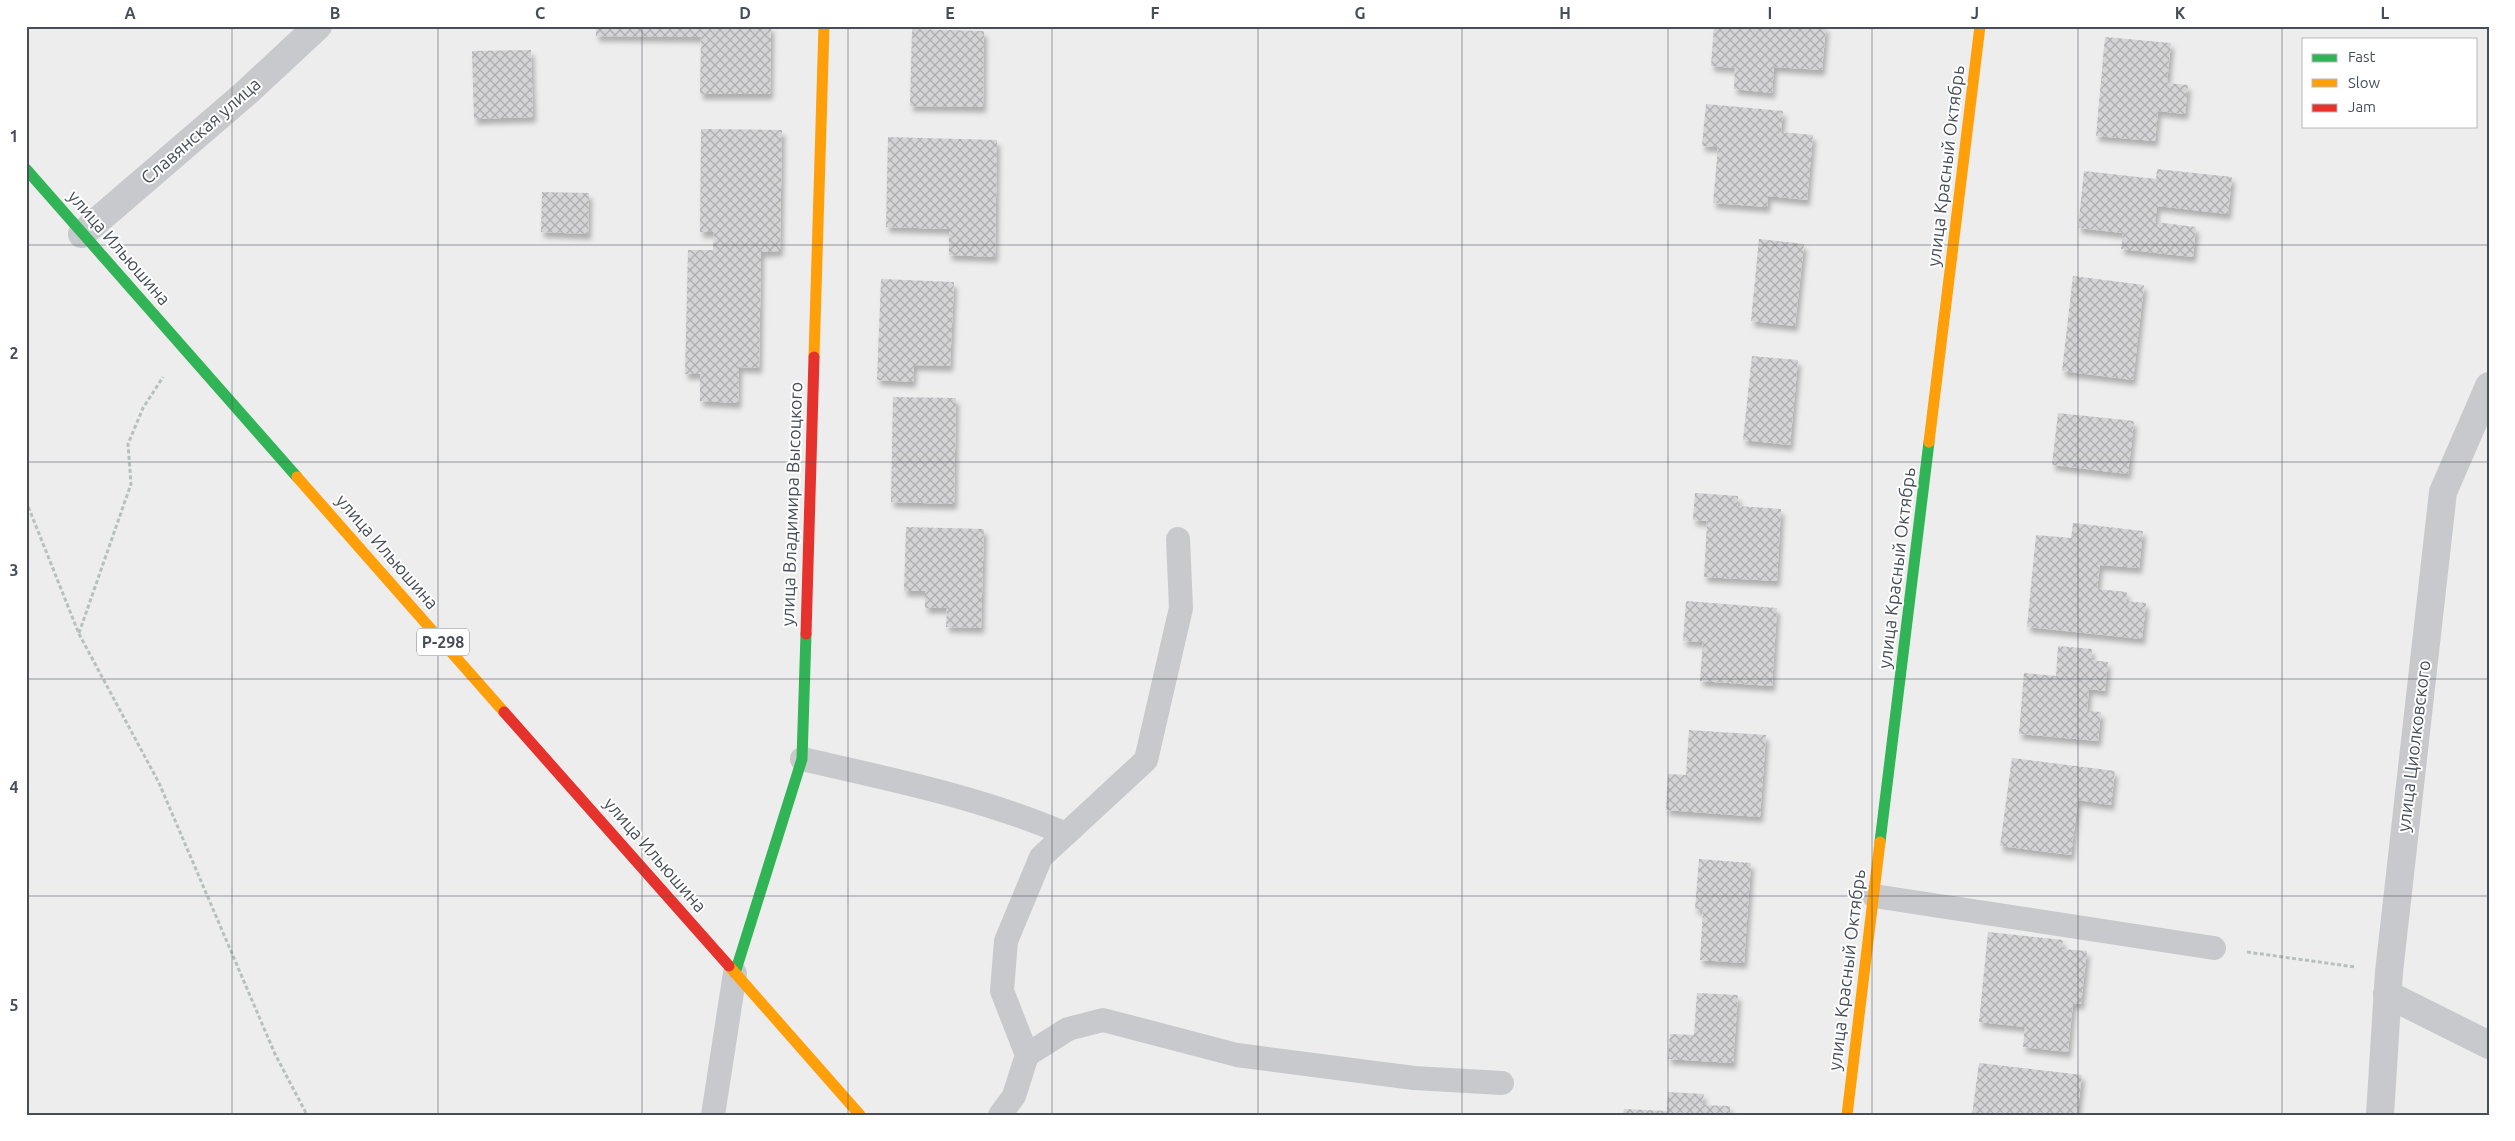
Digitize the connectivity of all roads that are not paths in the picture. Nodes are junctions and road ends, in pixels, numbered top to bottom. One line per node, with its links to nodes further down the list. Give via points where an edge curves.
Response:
1 (318, 26): 5 (street, Славянская улица)
2 (824, 26): 8 (main road, улица Владимира Высоцкого)
3 (1980, 26): 10 (main road, улица Красный Октябрь)
4 (26, 169): 5 (main road, улица Ильюшина / Р-298)
5 (82, 234): 12 (main road, улица Ильюшина / Р-298)
6 (2489, 386): 13 (street, улица Циолковского, via 2443,492)
7 (1178, 539): 9 (lane, via 1181,608 1146,760)
8 (802, 759): 9 (lane, via 920,786); 12 (main road, улица Владимира Высоцкого)
9 (1066, 834): 15 (lane, via 1041,857 1006,941 1002,991)
10 (1874, 896): 11 (lane); 20 (main road, улица Красный Октябрь)
11 (2214, 948)
12 (735, 973): 17 (lane); 18 (main road, улица Ильюшина / Р-298)
13 (2388, 983): 14 (street); 21 (street, улица Циолковского)
14 (2489, 1044)
15 (1027, 1055): 16 (lane, via 1068,1029 1103,1020 1236,1055 1414,1078); 19 (lane, via 1014,1096)
16 (1502, 1083)
17 (713, 1115)
18 (860, 1115)
19 (1000, 1115)
20 (1847, 1115)
21 (2380, 1115)

